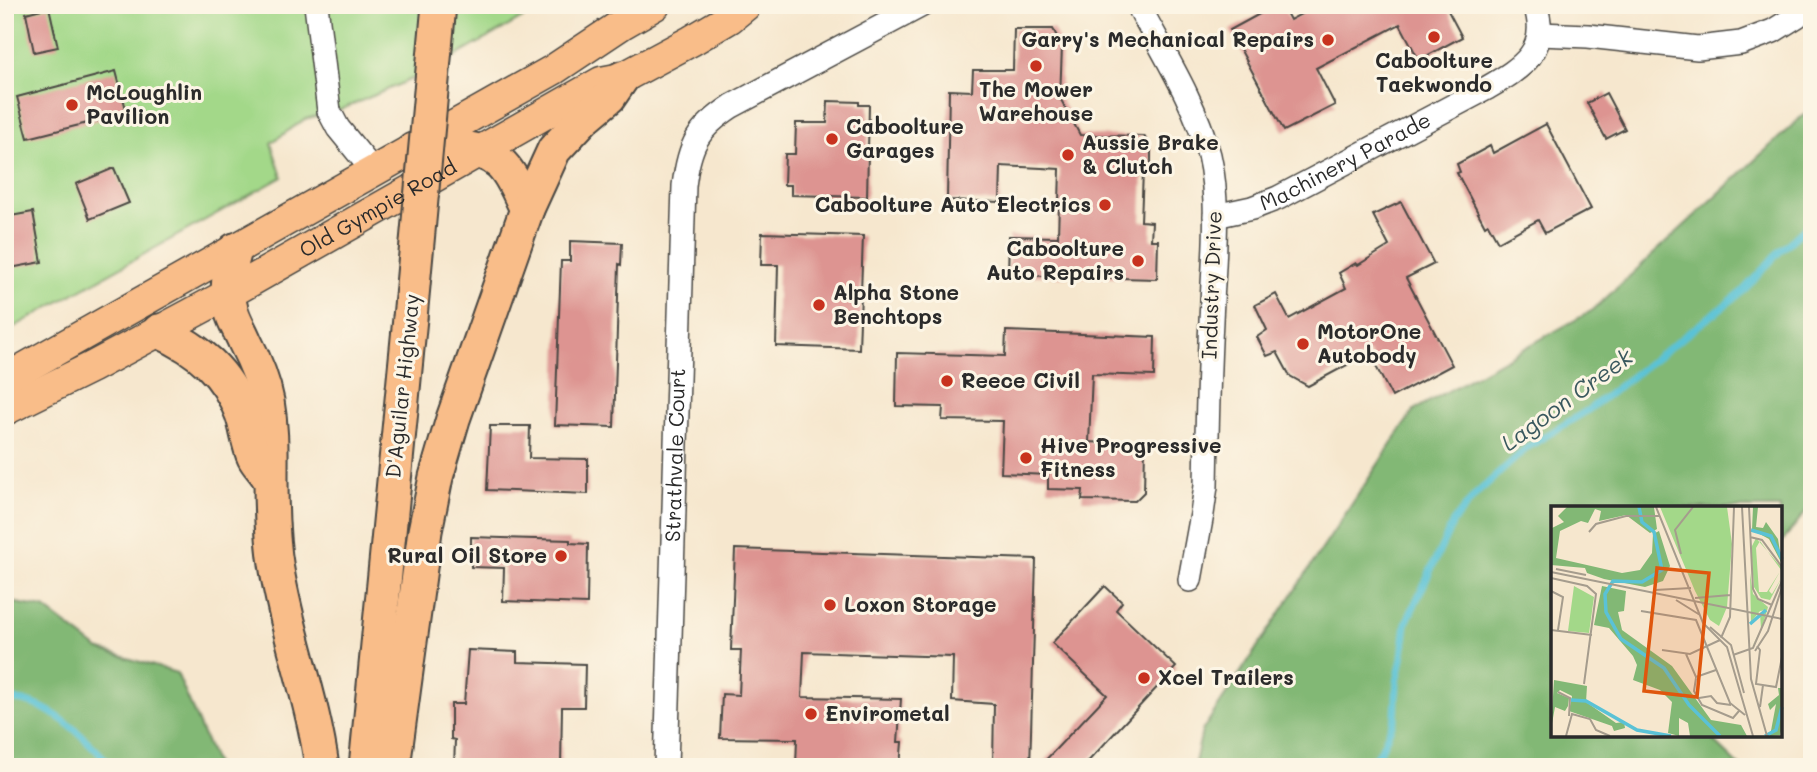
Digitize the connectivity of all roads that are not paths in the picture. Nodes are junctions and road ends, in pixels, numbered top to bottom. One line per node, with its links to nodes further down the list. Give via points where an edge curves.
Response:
1 (316, 5): 13 (street, via 329,111)
2 (439, 5): 24 (highway, D'Aguilar Highway, bridge)
3 (655, 5): 11 (main road, Old Gympie Road)
4 (746, 5): 10 (main road, Old Gympie Road)
5 (922, 5): 26 (street, Strathvale Court, via 732,106 716,116 692,145 684,186)
6 (1138, 5): 15 (street, Industry Drive, via 1202,133 1210,158)
7 (1535, 5): 9 (street)
8 (1805, 5): 9 (street, via 1773,31 1741,43 1698,48)
9 (1539, 34): 15 (street, Machinery Parade, via 1526,62 1487,88 1278,198)
10 (622, 78): 12 (main road, Old Gympie Road, via 601,82); 14 (highway, via 609,97 554,150)
11 (413, 150): 12 (highway, via 447,147); 13 (main road, Old Gympie Road)
12 (479, 151): 14 (highway, via 499,162); 17 (main road, Old Gympie Road)
13 (373, 172): 16 (main road, Old Gympie Road)
14 (527, 209): 25 (highway, via 436,477)
15 (1215, 216): 22 (street, Industry Drive, via 1206,486)
16 (235, 250): 17 (highway); 19 (main road, Old Gympie Road)
17 (228, 294): 18 (main road, Old Gympie Road); 21 (highway, via 266,398 272,431)
18 (159, 331): 20 (main road, Old Gympie Road); 21 (highway, via 199,352 215,368 241,412 254,458)
19 (5, 379)
20 (5, 410)
21 (271, 479): 23 (highway, via 277,572)
22 (1190, 580)
23 (321, 767)
24 (366, 767)
25 (393, 767)
26 (666, 767)

